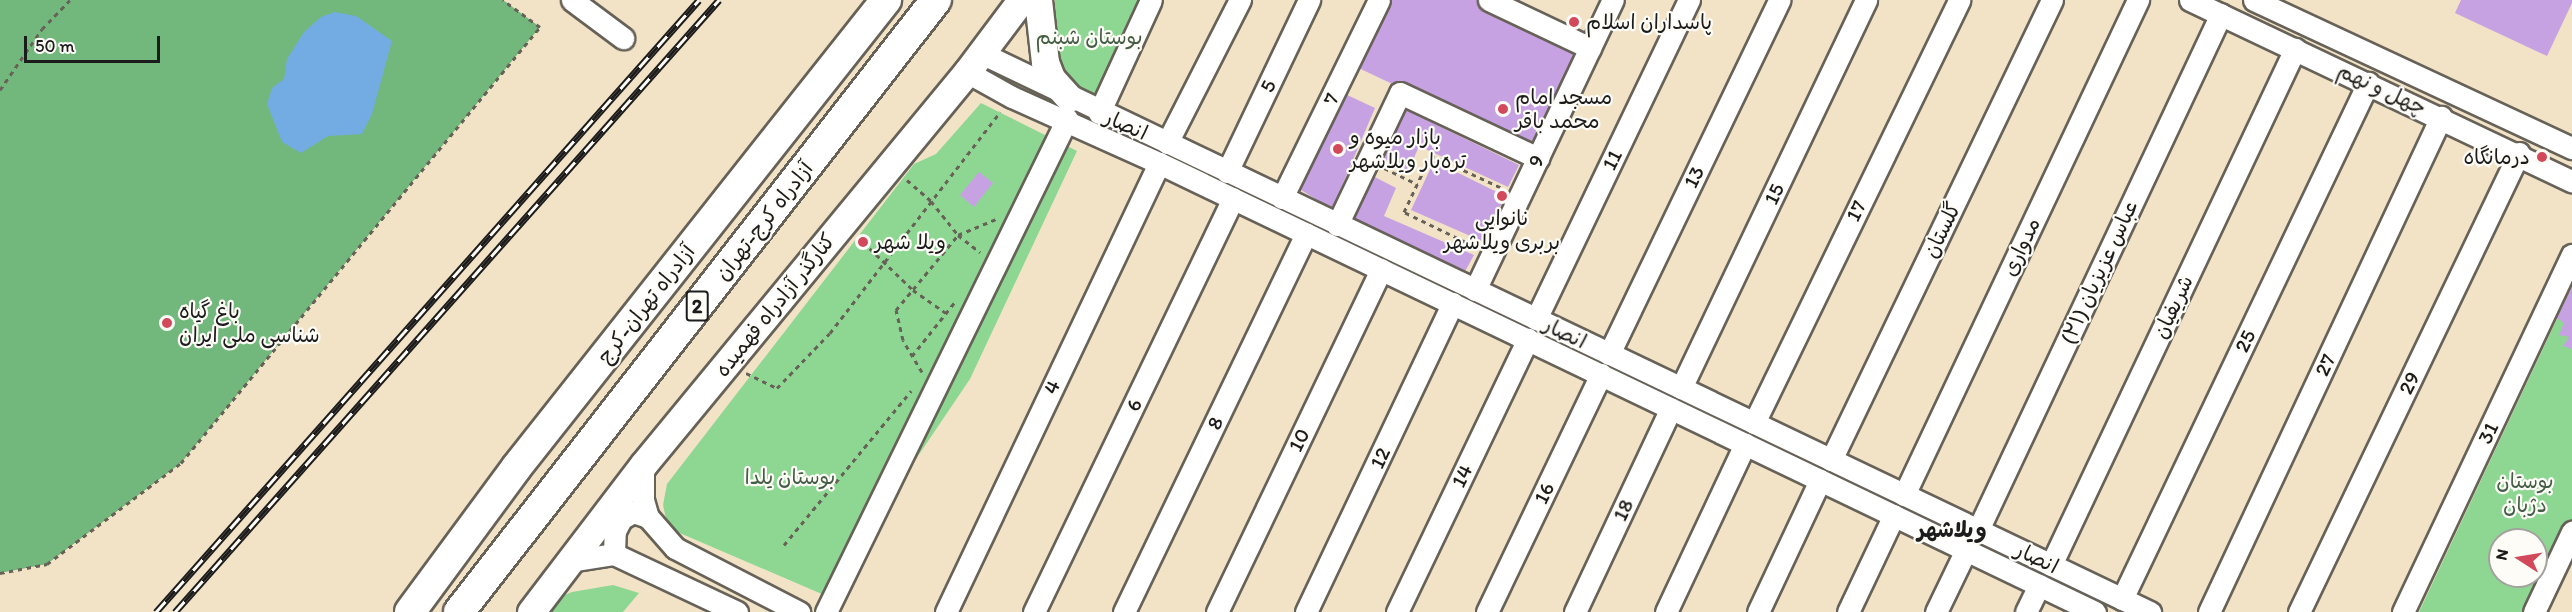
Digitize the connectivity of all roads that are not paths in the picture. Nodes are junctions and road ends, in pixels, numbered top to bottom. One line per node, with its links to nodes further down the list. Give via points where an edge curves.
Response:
1 (572, 0): 21 (street)
2 (886, 0): 66 (highway, آزادراه تهران-کرج / 2, via 516,468)
3 (936, 0): 67 (highway, آزادراه کرج-تهران / 2)
4 (1021, 0): 24 (main road, کنارگذر آزادراه فهمیده)
5 (1038, 0): 26 (main road, via 1044,62)
6 (1151, 0): 27 (street)
7 (1240, 0): 29 (street)
8 (1309, 0): 34 (street, 5)
9 (1379, 0): 37 (street, 7)
10 (1489, 0): 22 (street)
11 (1613, 0): 22 (street, 9)
12 (1689, 0): 44 (street, 11)
13 (1779, 0): 46 (street, 13)
14 (1866, 0): 48 (street, 15)
15 (1959, 0): 50 (street, 17)
16 (2052, 0): 52 (street, گلستان)
17 (2138, 0): 55 (street, مدواری)
18 (2190, 0): 20 (street, چهل و نهم)
19 (2254, 0): 30 (street, چهل و نهم)
20 (2221, 14): 23 (street, چهل و نهم); 58 (street, عباس عزیزیان (۲۱))
21 (623, 38)
22 (1590, 48): 32 (street, 9)
23 (2295, 49): 25 (street, چهل و نهم); 63 (street, شریفیان)
24 (974, 63): 26 (street, انصار); 26 (street, انصار, via 1012,97); 53 (main road, کنارگذر آزادراه فهمیده)
25 (2368, 83): 28 (street, چهل و نهم); 65 (street, 25)
26 (1068, 108): 27 (street, انصار); 33 (street, انصار); 71 (street, via 975,312)
27 (1099, 112): 29 (street, انصار)
28 (2441, 117): 31 (street, چهل و نهم); 87 (street, 27)
29 (1167, 143): 34 (street, انصار)
30 (2572, 148)
31 (2519, 153): 35 (street, چهل و نهم); 88 (street, 29)
32 (1538, 158): 38 (street, via 1400,93); 42 (street, 9)
33 (1159, 163): 36 (street, انصار); 72 (street, 4)
34 (1227, 172): 37 (street, انصار)
35 (2572, 181)
36 (1233, 198): 39 (street, انصار); 73 (street, 6)
37 (1282, 198): 38 (street, انصار)
38 (1337, 225): 42 (street, انصار)
39 (1306, 233): 41 (street, انصار); 74 (street, 8)
40 (2572, 255): 89 (street, 31)
41 (1381, 269): 43 (street, انصار); 75 (street, 10)
42 (1475, 290): 44 (street, انصار)
43 (1453, 303): 45 (street, انصار); 76 (street, 12)
44 (1536, 319): 46 (street, انصار)
45 (1528, 339): 47 (street, انصار); 77 (street, 14)
46 (1609, 354): 48 (street, انصار)
47 (1601, 374): 49 (street, انصار); 78 (street, 16)
48 (1681, 388): 50 (street, انصار)
49 (1671, 408): 51 (street, انصار); 79 (street, 18)
50 (1754, 423): 52 (street, انصار)
51 (1745, 444): 54 (street, انصار); 80 (street)
52 (1831, 460): 55 (street, انصار)
53 (643, 465): 57 (street, via 643,500); 62 (main road, کنارگذر آزادراه فهمیده)
54 (1820, 480): 56 (street, انصار); 81 (street)
55 (1904, 495): 58 (street, انصار)
56 (1894, 515): 60 (street, انصار); 82 (street)
57 (648, 517): 61 (street, via 633,512 621,519 615,531); 70 (street, via 675,548)
58 (1977, 530): 63 (street, انصار)
59 (2572, 532): 90 (street)
60 (1966, 550): 64 (street, انصار); 83 (street)
61 (614, 554): 62 (street); 69 (street)
62 (570, 561): 68 (main road, کنارگذر آزادراه فهمیده)
63 (2051, 564): 65 (street, انصار)
64 (2038, 585): 84 (street); 85 (street, انصار)
65 (2122, 598): 86 (street, انصار)
66 (410, 612)
67 (459, 612)
68 (531, 612)
69 (737, 612)
70 (799, 612)
71 (826, 612)
72 (946, 612)
73 (1034, 612)
74 (1124, 612)
75 (1217, 612)
76 (1306, 612)
77 (1397, 612)
78 (1487, 612)
79 (1575, 612)
80 (1666, 612)
81 (1758, 612)
82 (1848, 612)
83 (1936, 612)
84 (2026, 612)
85 (2095, 612)
86 (2150, 612)
87 (2209, 612)
88 (2299, 612)
89 (2403, 612)
90 (2534, 612)

